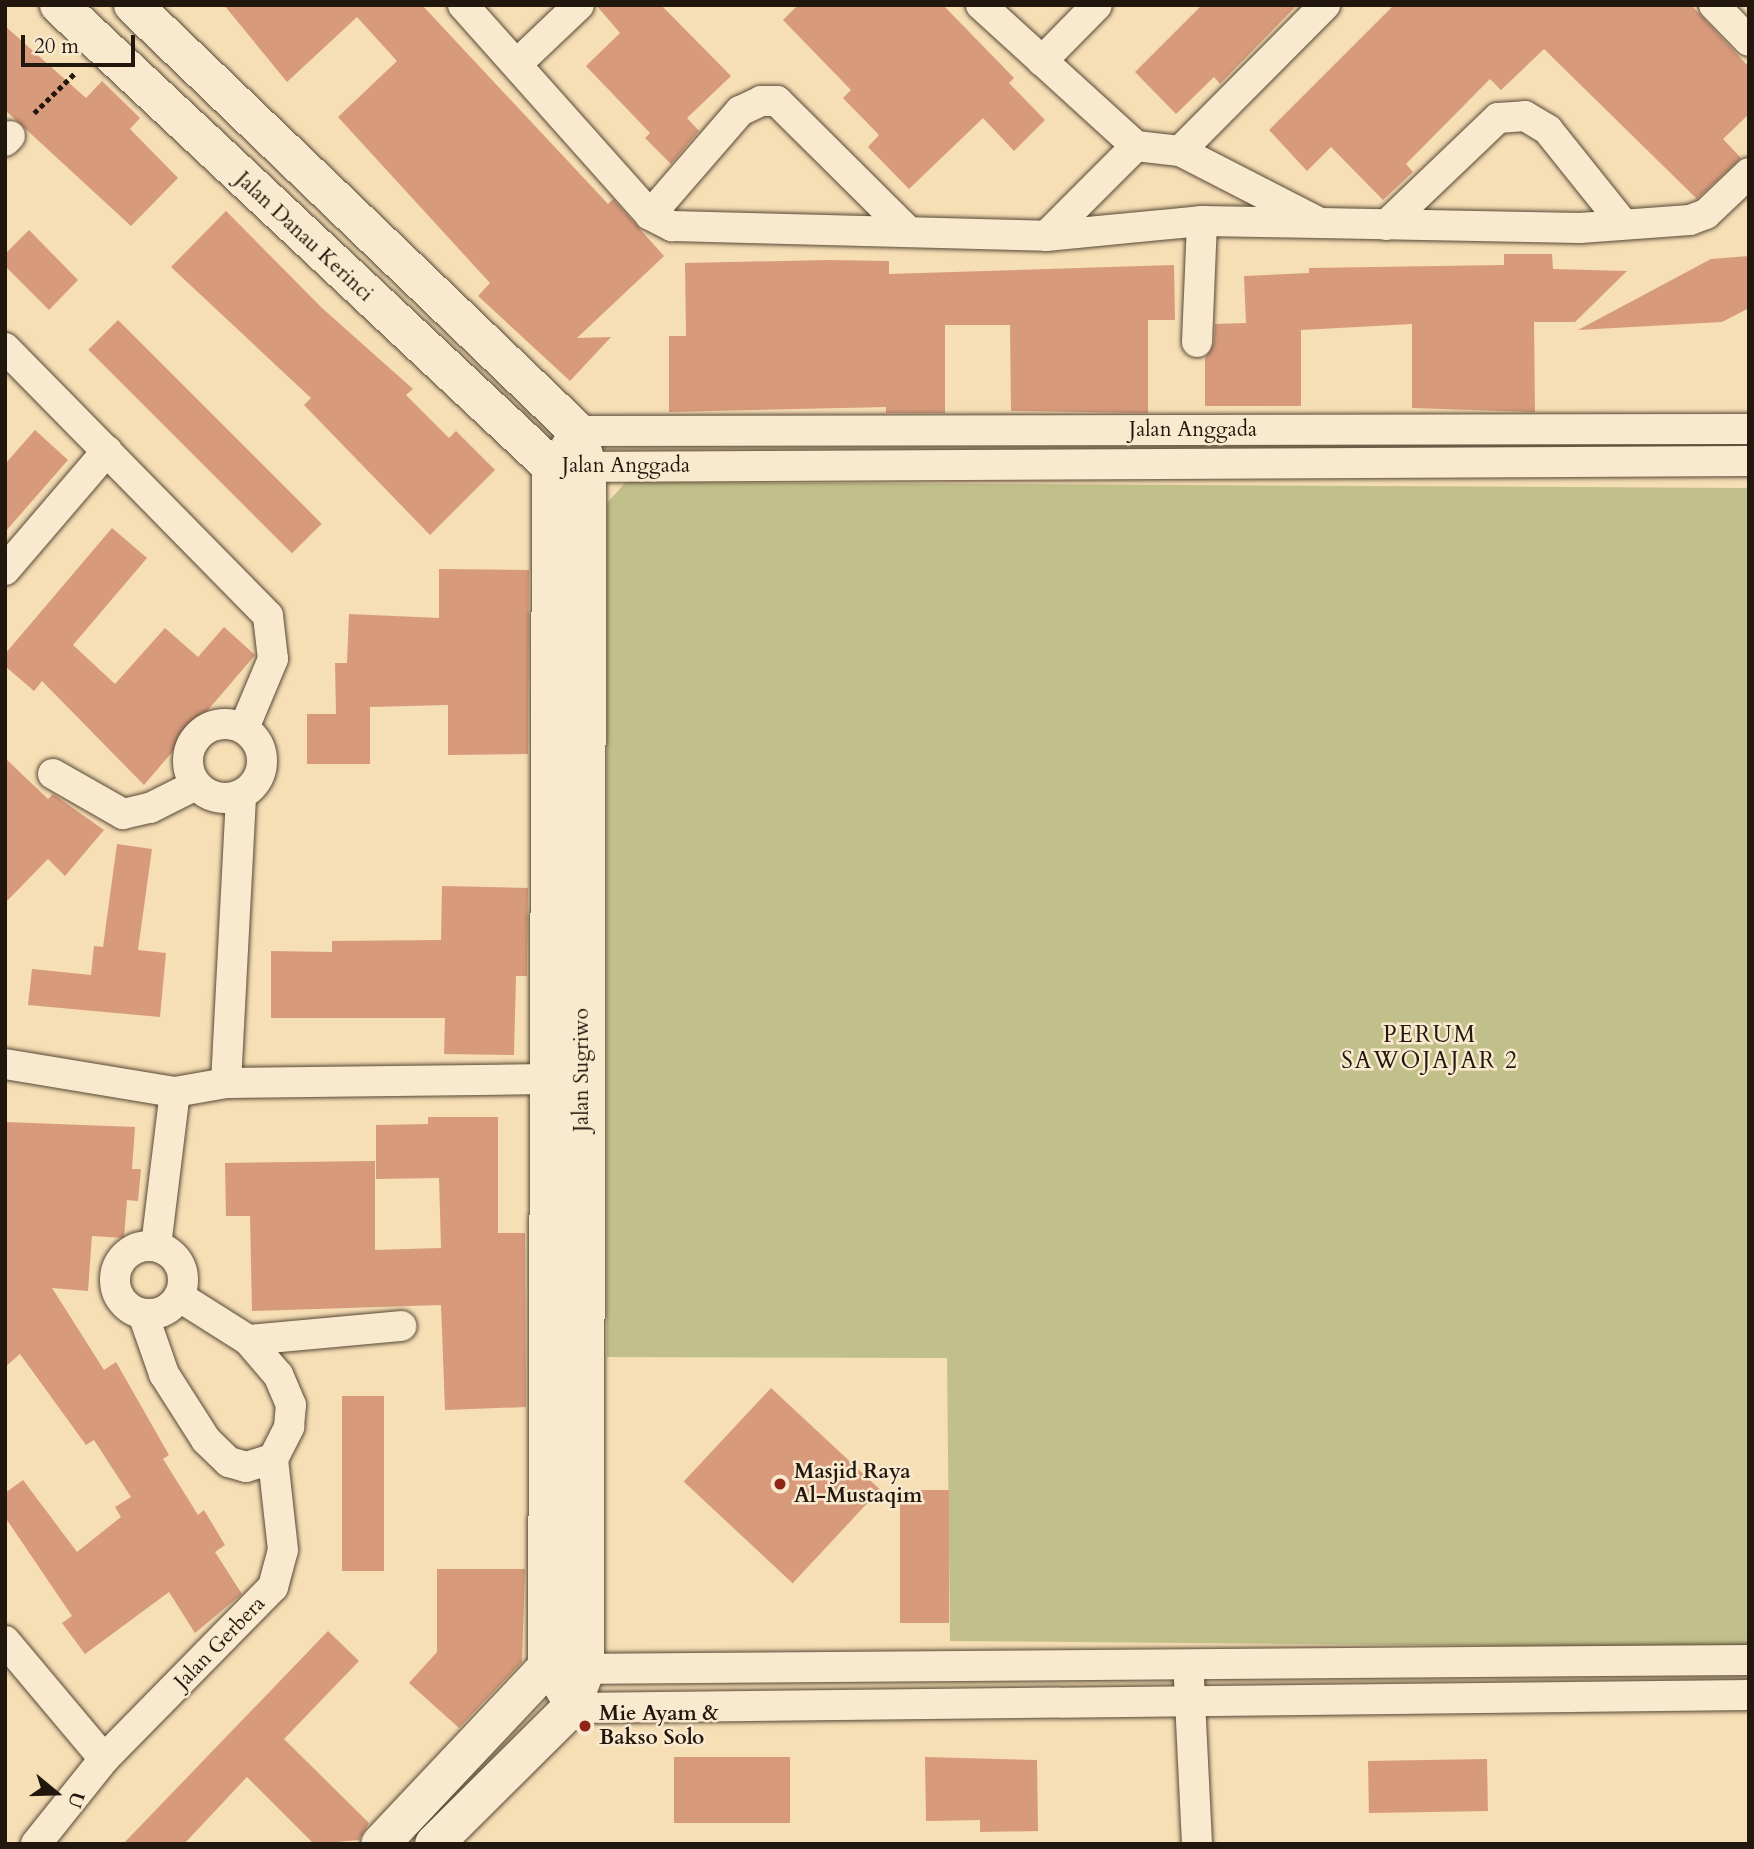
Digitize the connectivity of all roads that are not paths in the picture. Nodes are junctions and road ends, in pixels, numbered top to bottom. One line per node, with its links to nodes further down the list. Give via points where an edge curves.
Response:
1 (59, 5): 28 (street, Jalan Danau Kerinci, via 101,48)
2 (133, 5): 25 (street)
3 (463, 5): 11 (street)
4 (579, 5): 11 (street)
5 (981, 5): 10 (street)
6 (1097, 5): 10 (street)
7 (1325, 5): 13 (street)
8 (1714, 5): 9 (street)
9 (1749, 41)
10 (1042, 61): 12 (street)
11 (518, 63): 15 (street)
12 (1136, 146): 13 (street); 21 (street)
13 (1180, 151): 18 (street)
14 (1749, 173): 17 (street, via 1706,214 1690,220)
15 (650, 215): 20 (street, via 672,226 704,229); 20 (street, via 740,111 761,101 777,102)
16 (1202, 220): 18 (street); 21 (street); 22 (street)
17 (1621, 221): 19 (street, via 1580,228); 19 (street, via 1548,130 1525,117 1498,118)
18 (1320, 223): 19 (street)
19 (1386, 225)
20 (905, 228): 21 (street)
21 (1046, 236)
22 (1197, 342)
23 (5, 348): 26 (street)
24 (1749, 429): 25 (street, Jalan Anggada)
25 (577, 431): 28 (street, Jalan Sugriwo)
26 (107, 451): 29 (street); 30 (street, via 268,616 273,659)
27 (1749, 461): 28 (street, Jalan Anggada)
28 (569, 467): 35 (street, Jalan Sugriwo); 38 (street, Jalan Sugriwo)
29 (5, 570)
30 (244, 728): 32 (street, via 214,727 191,746 188,766); 33 (street, via 258,743 263,762 256,782)
31 (53, 774): 32 (street, via 123,814 150,808)
32 (196, 785): 33 (street, via 209,796)
33 (241, 795): 36 (street)
34 (5, 1064): 37 (street)
35 (546, 1079): 36 (street); 38 (street); 48 (street, Jalan Sugriwo)
36 (226, 1083): 37 (street)
37 (175, 1092): 39 (street)
38 (582, 1097): 49 (street, Jalan Sugriwo)
39 (156, 1246): 40 (street, via 175,1257 184,1276); 41 (street, via 127,1254 116,1274 119,1296)
40 (180, 1297): 41 (street, via 163,1312); 43 (street)
41 (143, 1314): 44 (street, via 164,1374 206,1440 229,1462 246,1467)
42 (401, 1326): 43 (street)
43 (248, 1340): 44 (street, via 278,1375 291,1405 289,1427)
44 (273, 1459): 53 (street, Jalan Gerbera, via 283,1550 273,1587)
45 (5, 1640): 53 (street)
46 (1749, 1660): 47 (street)
47 (1189, 1664): 49 (street); 51 (street)
48 (547, 1667): 49 (street); 52 (street); 55 (street)
49 (585, 1671): 52 (street, Jalan Sugriwo)
50 (1749, 1695): 51 (street)
51 (1190, 1700): 52 (street); 57 (street)
52 (571, 1708): 56 (street)
53 (104, 1759): 54 (street, Jalan Gerbera)
54 (36, 1844)
55 (380, 1844)
56 (434, 1844)
57 (1197, 1844)

